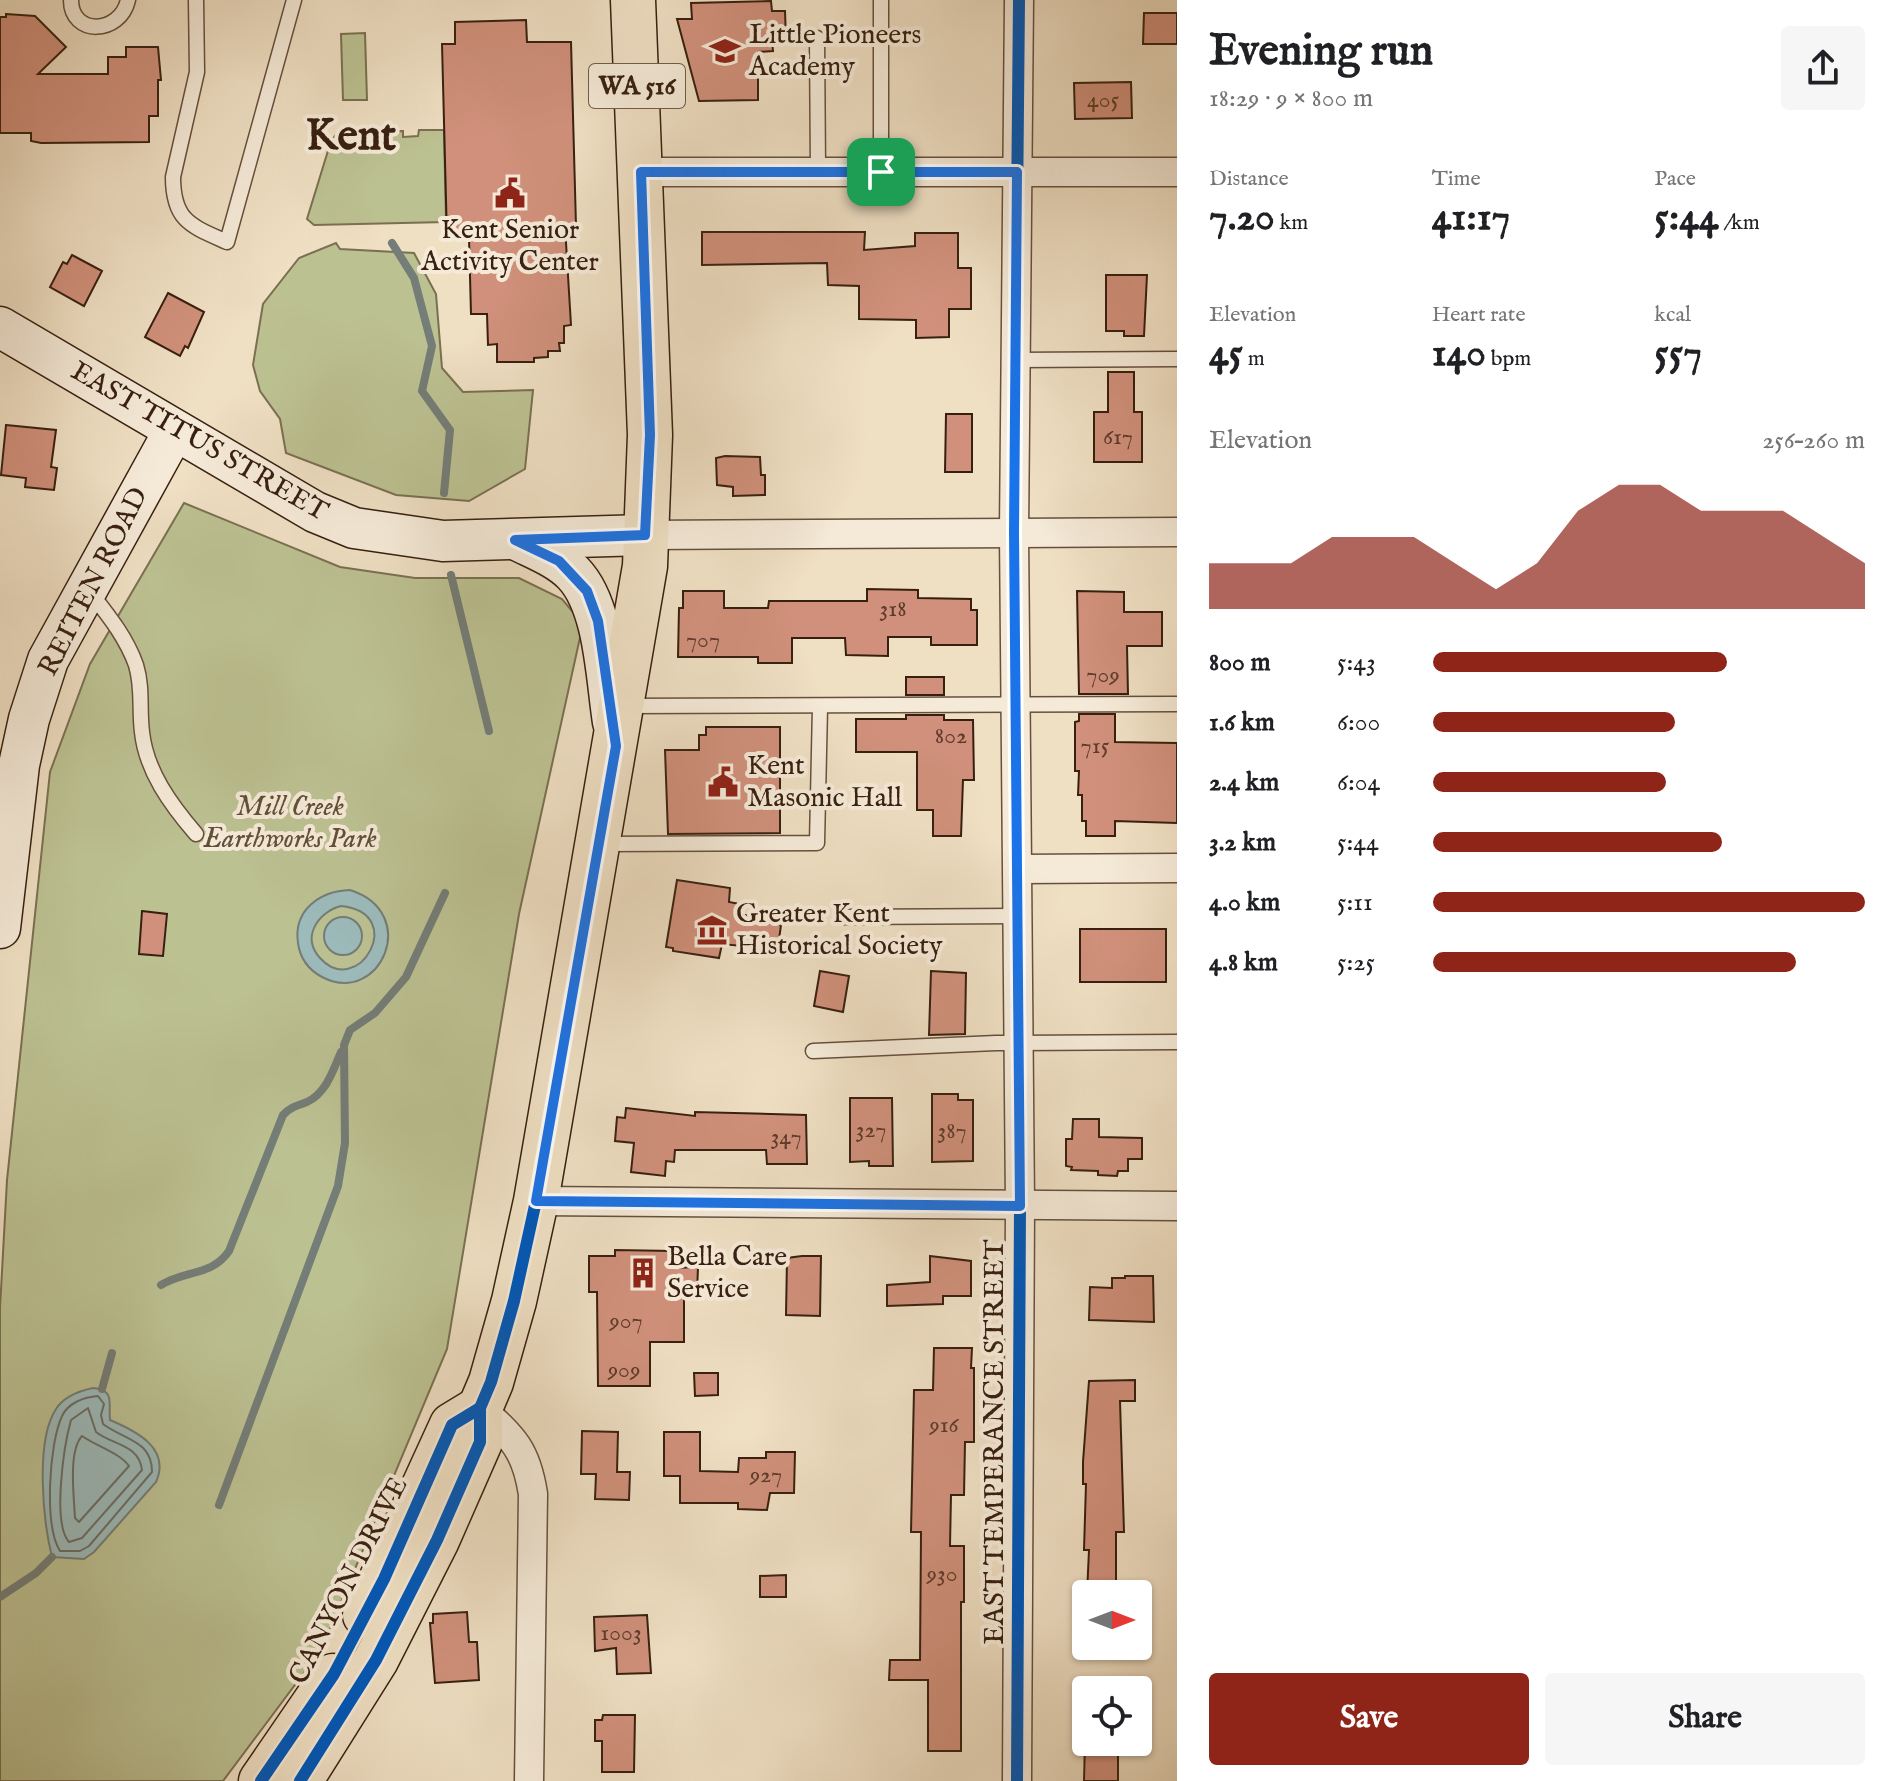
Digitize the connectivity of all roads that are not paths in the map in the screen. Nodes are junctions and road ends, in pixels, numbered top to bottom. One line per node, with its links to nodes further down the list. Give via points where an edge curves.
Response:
1 (71, 0): 2 (lane, via 78,19 101,27 117,22)
2 (128, 0)
3 (196, 0): 4 (lane, via 197,72 173,193 178,212 192,227 227,242)
4 (294, 0)
5 (633, 0): 9 (main road, WA 516)
6 (881, 0): 11 (lane)
7 (1019, 0): 12 (street, EAST TEMPERANCE STREET)
8 (817, 38): 10 (lane)
9 (641, 172): 10 (street); 20 (main road, WA 516, via 650,435)
10 (818, 172): 11 (street)
11 (881, 172): 12 (street)
12 (1017, 172): 13 (street); 16 (street, EAST TEMPERANCE STREET)
13 (1177, 172)
14 (0, 327): 17 (street, EAST TITUS STREET)
15 (1177, 359): 16 (lane)
16 (1015, 360): 18 (street, EAST TEMPERANCE STREET)
17 (174, 431): 21 (street, EAST TITUS STREET, via 315,512 354,528 443,541); 22 (street, REITEN ROAD)
18 (1014, 532): 19 (street); 20 (street); 24 (street, EAST TEMPERANCE STREET)
19 (1177, 532)
20 (645, 535): 21 (street, EAST TITUS STREET); 26 (main road, WA 516, via 645,566)
21 (515, 540): 26 (street, via 559,561 587,591)
22 (87, 589): 27 (street, REITEN ROAD, via 48,660); 28 (lane, via 120,631 135,663 148,755 172,806)
23 (1177, 704): 24 (lane)
24 (1017, 705): 25 (lane); 31 (street, EAST TEMPERANCE STREET)
25 (820, 707): 26 (lane); 29 (lane, via 817,843)
26 (620, 726): 29 (main road, WA 516)
27 (10, 762): 34 (street, REITEN ROAD)
28 (196, 834)
29 (598, 844): 38 (main road, WA 516)
30 (1177, 868): 31 (street)
31 (1018, 869): 32 (street, EAST TEMPERANCE STREET)
32 (1019, 916): 33 (lane); 36 (street, EAST TEMPERANCE STREET)
33 (842, 917)
34 (0, 928)
35 (1177, 1042): 36 (lane)
36 (1019, 1043): 37 (lane); 39 (street, EAST TEMPERANCE STREET)
37 (813, 1051)
38 (536, 1201): 39 (street); 41 (main road, CANYON DRIVE / WA 516, via 514,1301)
39 (1020, 1206): 40 (street); 45 (street, EAST TEMPERANCE STREET)
40 (1177, 1206)
41 (480, 1408): 42 (main road, CANYON DRIVE, via 452,1425 384,1579 334,1674); 43 (main road, CANYON DRIVE / WA 516, via 480,1442 437,1540 376,1660); 44 (street, via 520,1446 533,1494)
42 (261, 1781)
43 (300, 1781)
44 (529, 1781)
45 (1017, 1781)

